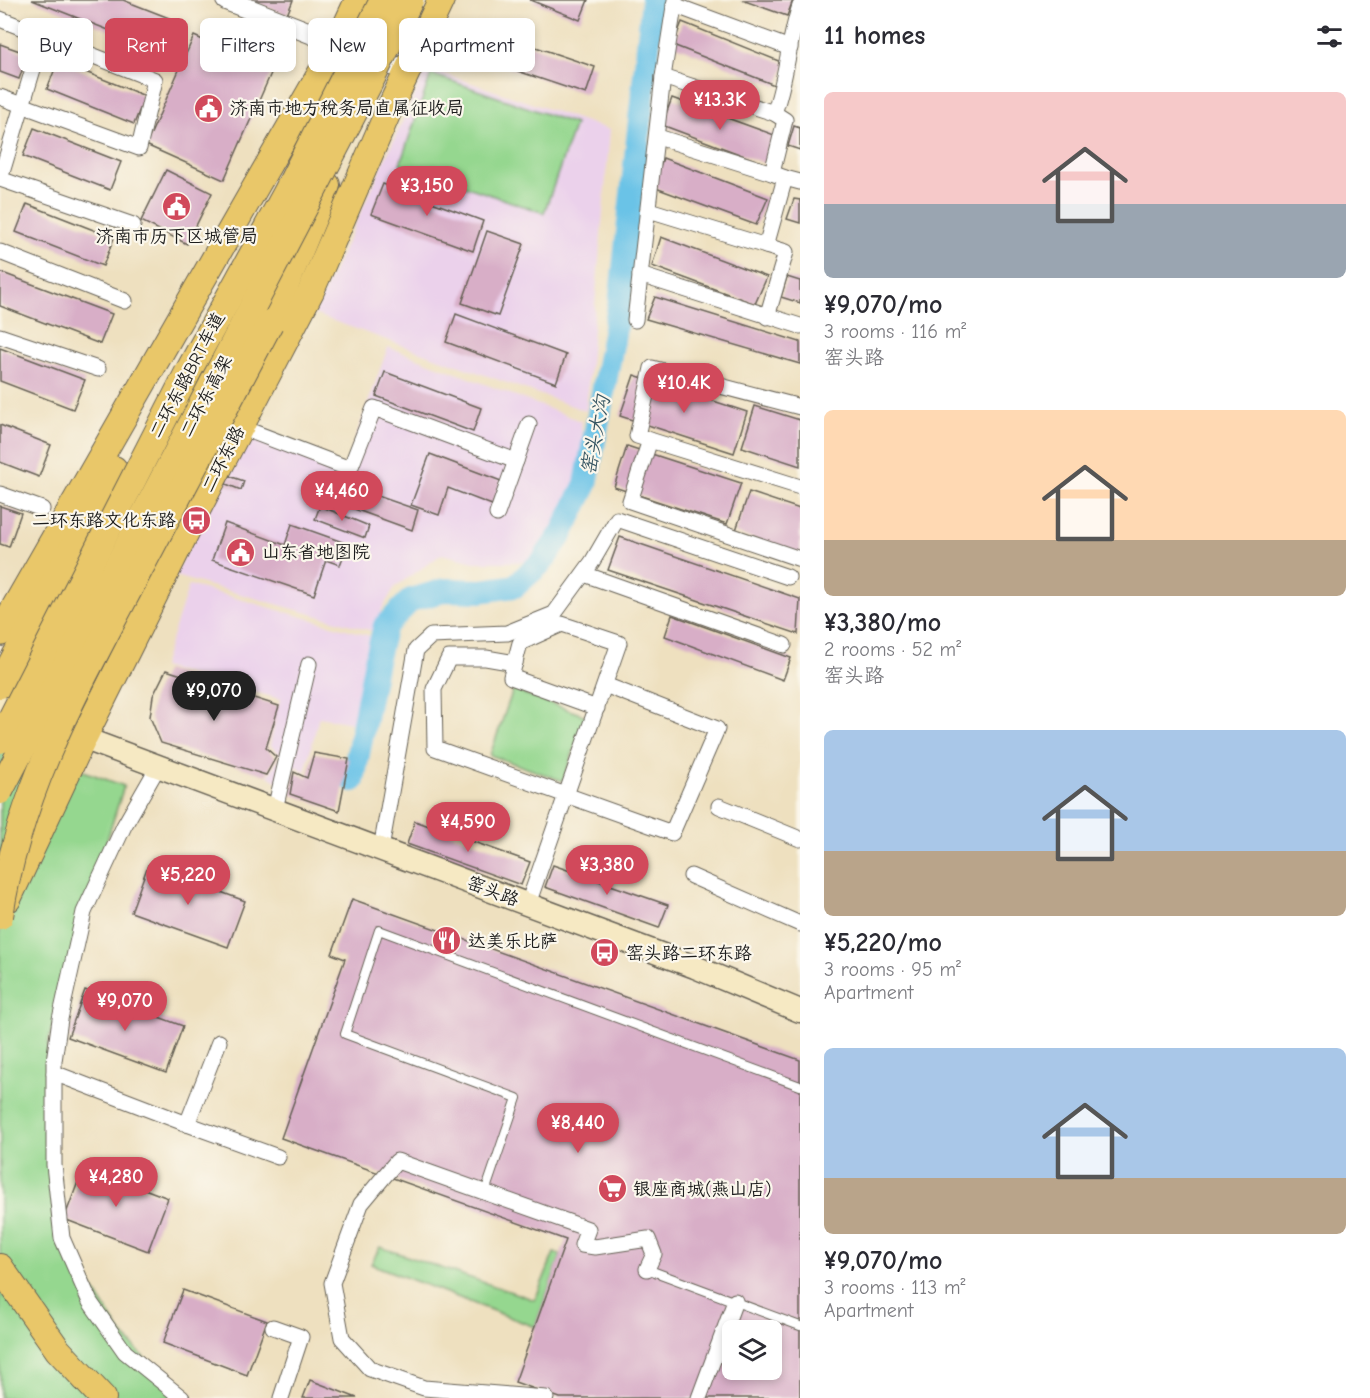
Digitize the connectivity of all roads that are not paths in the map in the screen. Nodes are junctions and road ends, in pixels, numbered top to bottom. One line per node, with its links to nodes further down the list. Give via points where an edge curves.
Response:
1 (226, 0): 12 (street)
2 (358, 0): 8 (highway)
3 (383, 0): 19 (highway, 二环东高架, bridge)
4 (410, 0): 19 (highway, 二环东高架, bridge)
5 (441, 0): 9 (highway, 二环东路)
6 (675, 3): 13 (street); 20 (street)
7 (800, 6): 13 (street)
8 (350, 18)
9 (432, 18)
10 (0, 19): 11 (street)
11 (18, 26)
12 (308, 31)
13 (790, 48): 23 (street, via 783,89)
14 (93, 56): 22 (street, via 155,80 139,148)
15 (32, 72): 22 (street)
16 (321, 72): 53 (highway)
17 (399, 72): 19 (lane)
18 (407, 72): 41 (highway, 二环东路, via 312,291)
19 (359, 74): 58 (highway, bridge, via 200,304); 63 (highway, 二环东高架, bridge, via 286,193 189,370); 65 (highway, 二环东高架, bridge); 75 (highway, bridge, via 270,323 92,660 38,771 20,822)
20 (663, 77): 23 (street); 24 (street)
21 (0, 97): 22 (street)
22 (22, 104): 26 (street)
23 (774, 113): 25 (street, via 785,120)
24 (658, 136): 25 (street); 27 (street)
25 (786, 178): 29 (street)
26 (0, 179): 28 (street)
27 (649, 210): 29 (street); 32 (street)
28 (133, 225)
29 (766, 246): 31 (street)
30 (0, 252): 33 (street)
31 (793, 254): 34 (street)
32 (640, 275): 34 (street); 35 (street)
33 (125, 301)
34 (767, 316): 36 (street)
35 (634, 320)
36 (800, 326)
37 (0, 336): 38 (street)
38 (98, 369)
39 (800, 407): 42 (street, via 652,368 637,436)
40 (529, 424): 43 (street)
41 (240, 427): 43 (street, via 351,469 374,408); 62 (highway, 二环东路)
42 (650, 440): 45 (street); 50 (street, via 630,501)
43 (516, 460): 48 (street)
44 (154, 468): 49 (lane)
45 (800, 487)
46 (0, 494): 47 (street)
47 (42, 509)
48 (497, 514)
49 (116, 540)
50 (800, 559)
51 (584, 574): 52 (street, via 617,519); 54 (street); 71 (street, via 554,614 507,633 431,636 416,650)
52 (788, 578)
53 (0, 633)
54 (784, 645)
55 (515, 663): 57 (street, via 520,643 562,624 619,643); 60 (street, via 511,677); 66 (street, via 486,657 449,658 435,689 435,748)
56 (309, 664): 68 (street)
57 (604, 685): 60 (street); 66 (street, via 717,729 672,833)
58 (6, 686): 59 (lane, via 40,684); 62 (main road, 窑头路)
59 (55, 702)
60 (597, 708): 66 (street)
61 (62, 710): 62 (lane)
62 (77, 728): 64 (main road, 窑头路); 69 (highway, 二环东路)
63 (0, 740)
64 (159, 765): 68 (main road, 窑头路); 79 (street, via 124,826 84,912 60,1019)
65 (0, 791)
66 (566, 795): 74 (street)
67 (718, 806): 70 (street)
68 (275, 809): 71 (main road, 窑头路)
69 (50, 810): 72 (lane); 75 (highway, 二环东路)
70 (800, 839)
71 (381, 849): 74 (main road, 窑头路)
72 (0, 857)
73 (691, 876): 76 (street)
74 (528, 904): 77 (main road, 窑头路)
75 (0, 916)
76 (800, 924)
77 (800, 1011)
78 (219, 1042): 81 (street)
79 (54, 1073): 81 (street); 92 (street, via 54,1165 62,1238 90,1302 125,1352)
80 (800, 1086): 83 (lane, via 380,930 345,1034 517,1098)
81 (187, 1124): 82 (street)
82 (278, 1157)
83 (485, 1192): 85 (street, via 588,1229 582,1245 595,1247 648,1239 654,1254); 89 (street, via 397,1161 361,1204 332,1283 342,1338 370,1369)
84 (0, 1267): 91 (highway, via 58,1350)
85 (647, 1269): 86 (lane)
86 (735, 1301): 87 (lane); 95 (street)
87 (800, 1326)
88 (273, 1327): 93 (street, via 301,1337)
89 (418, 1392): 90 (street)
90 (452, 1394): 94 (street)
91 (103, 1398)
92 (182, 1398)
93 (281, 1398)
94 (546, 1398)
95 (699, 1398)

